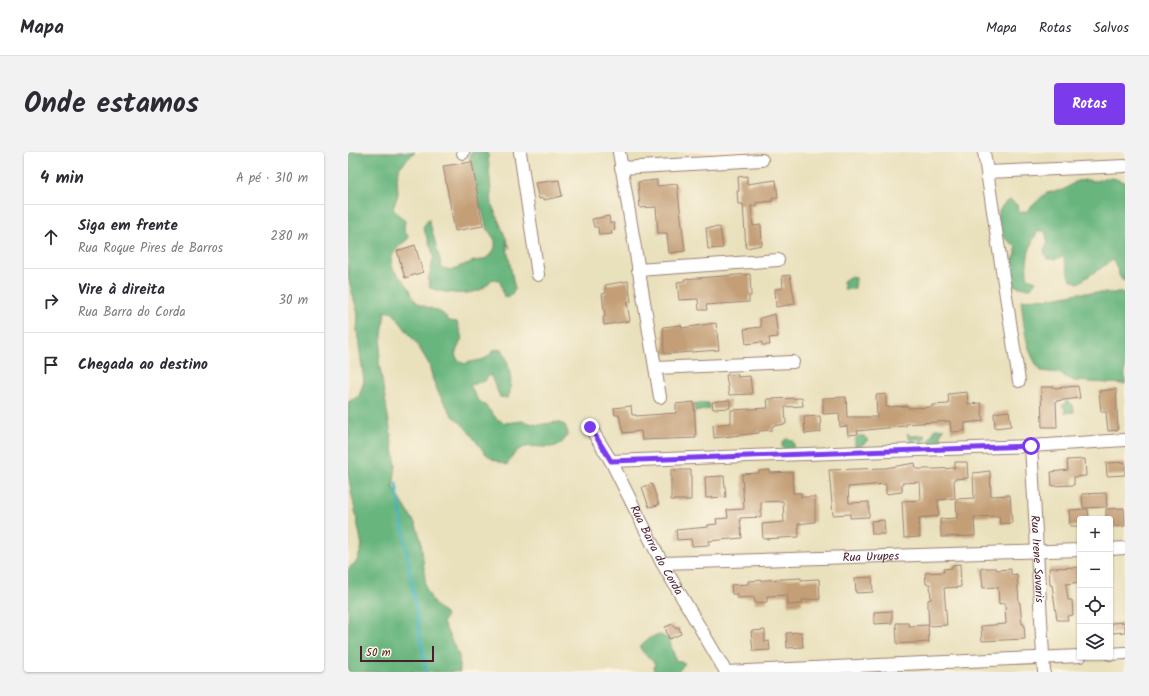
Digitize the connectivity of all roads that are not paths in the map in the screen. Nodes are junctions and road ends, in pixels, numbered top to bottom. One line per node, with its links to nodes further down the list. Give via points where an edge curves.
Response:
1 (520, 152): 10 (street)
2 (619, 152): 6 (street)
3 (984, 152): 7 (street)
4 (762, 160): 6 (street)
5 (1125, 166): 7 (street)
6 (621, 168): 9 (street)
7 (987, 172): 13 (street)
8 (778, 260): 9 (street)
9 (638, 270): 12 (street)
10 (538, 275)
11 (793, 362): 12 (street)
12 (656, 368): 14 (street)
13 (1019, 381)
14 (660, 397)
15 (590, 427): 18 (street, Rua Barra do Corda)
16 (1125, 440): 17 (street)
17 (1031, 446): 18 (street); 22 (street, Rua Irene Savaris)
18 (611, 461): 23 (street, Rua Barra do Corda)
19 (1125, 548): 20 (street)
20 (1113, 549)
21 (1077, 550): 22 (street, Rua Urupes)
22 (1038, 552): 23 (street, Rua Urupes); 27 (street, Rua Irene Savaris)
23 (662, 563): 28 (street, Rua Barra do Corda)
24 (1113, 654): 25 (street)
25 (1125, 654)
26 (1077, 656): 27 (street)
27 (1043, 657): 28 (street); 29 (street, Rua Irene Savaris)
28 (726, 672)
29 (1044, 672)

